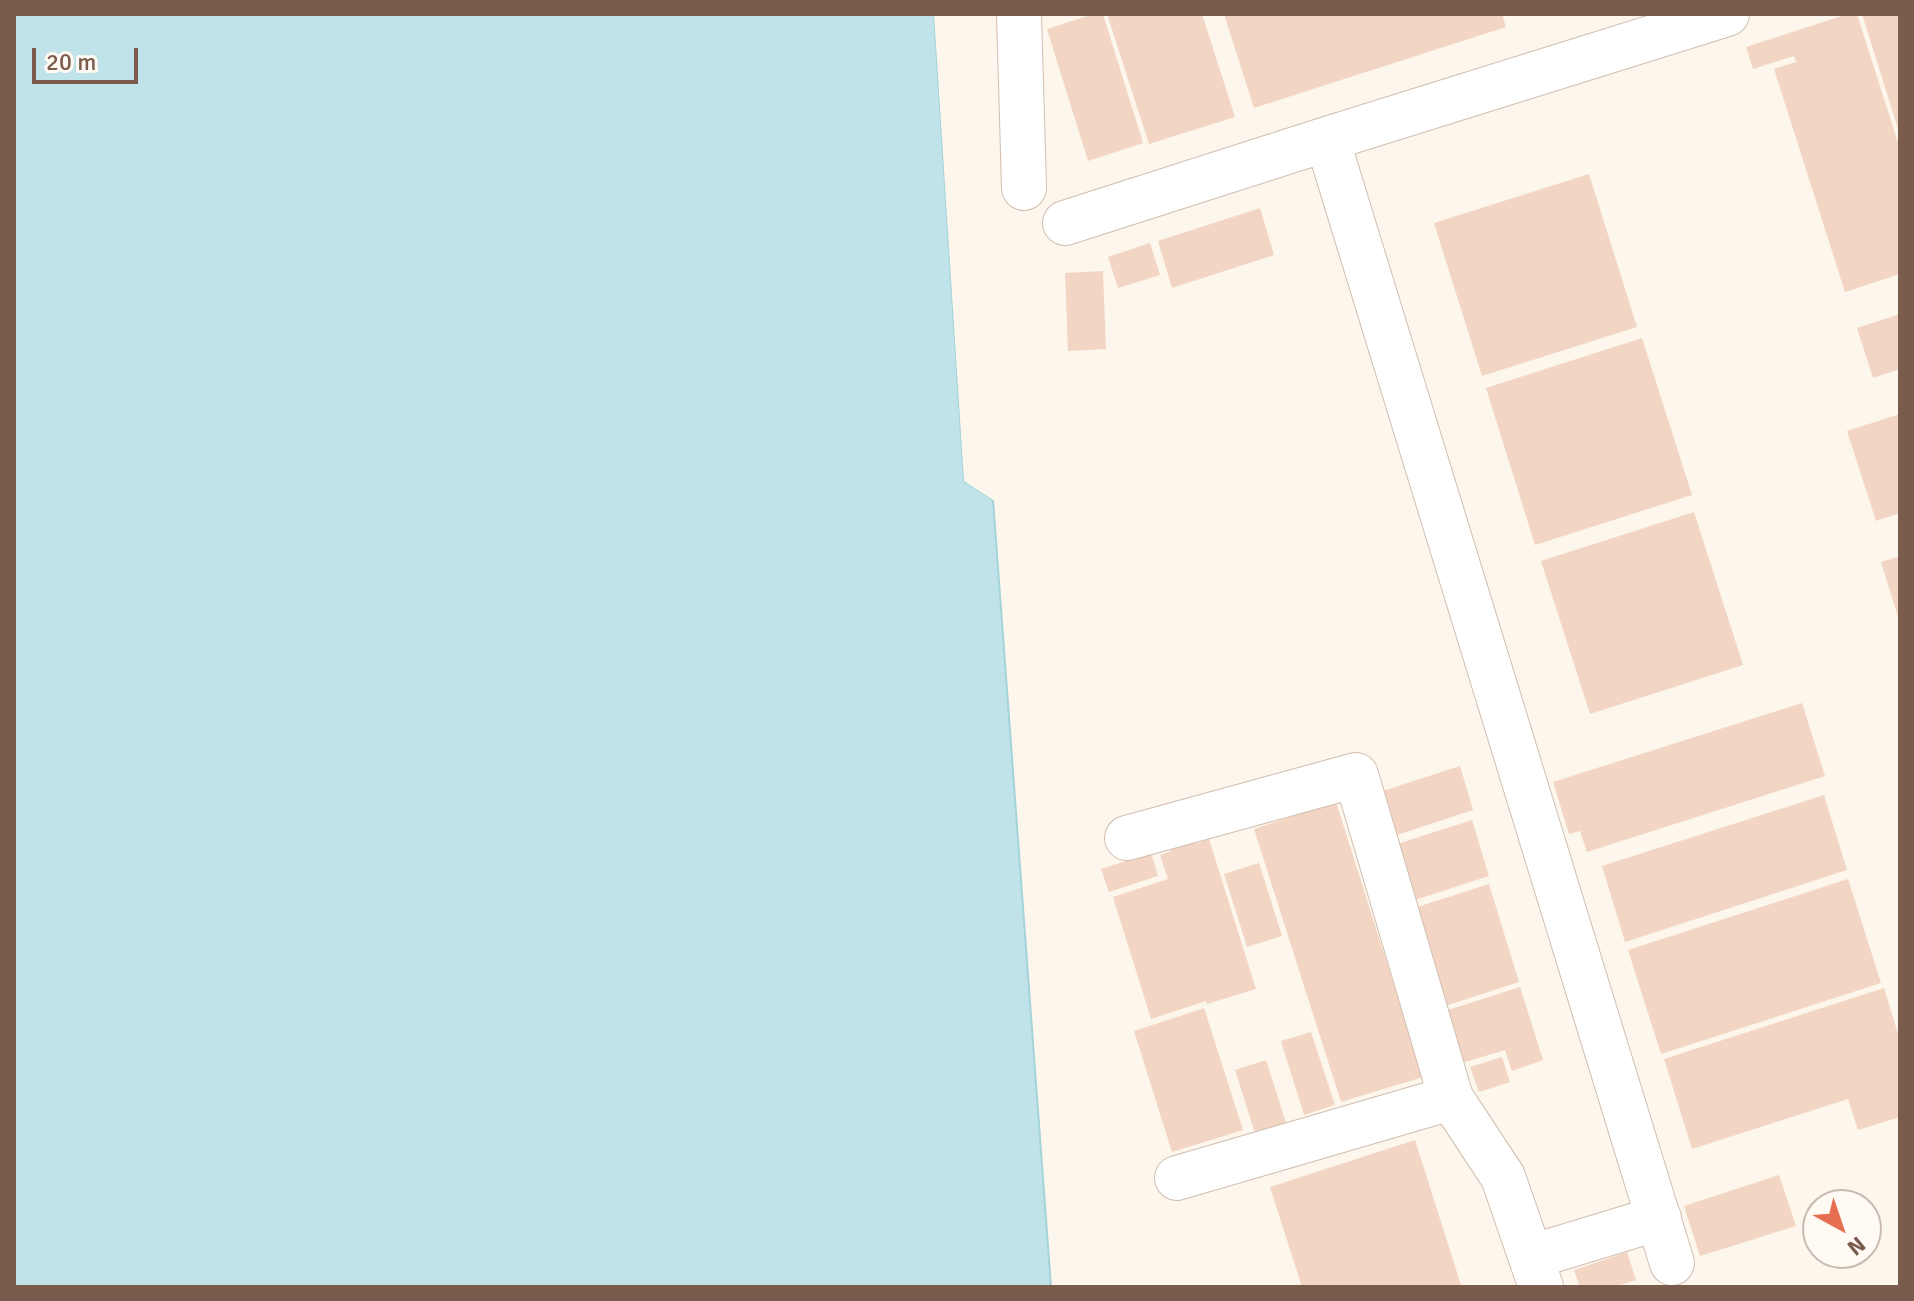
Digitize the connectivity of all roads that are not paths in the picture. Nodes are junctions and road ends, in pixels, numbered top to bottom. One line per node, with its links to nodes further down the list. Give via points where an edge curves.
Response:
1 (1019, 14): 4 (street)
2 (1727, 14): 3 (street)
3 (1327, 139): 5 (street); 9 (street)
4 (1024, 188)
5 (1065, 223)
6 (1127, 838): 7 (street, via 1356,775)
7 (1451, 1098): 8 (street); 11 (street, via 1503,1177)
8 (1177, 1178)
9 (1659, 1218): 10 (street); 11 (street)
10 (1672, 1263)
11 (1536, 1272)

